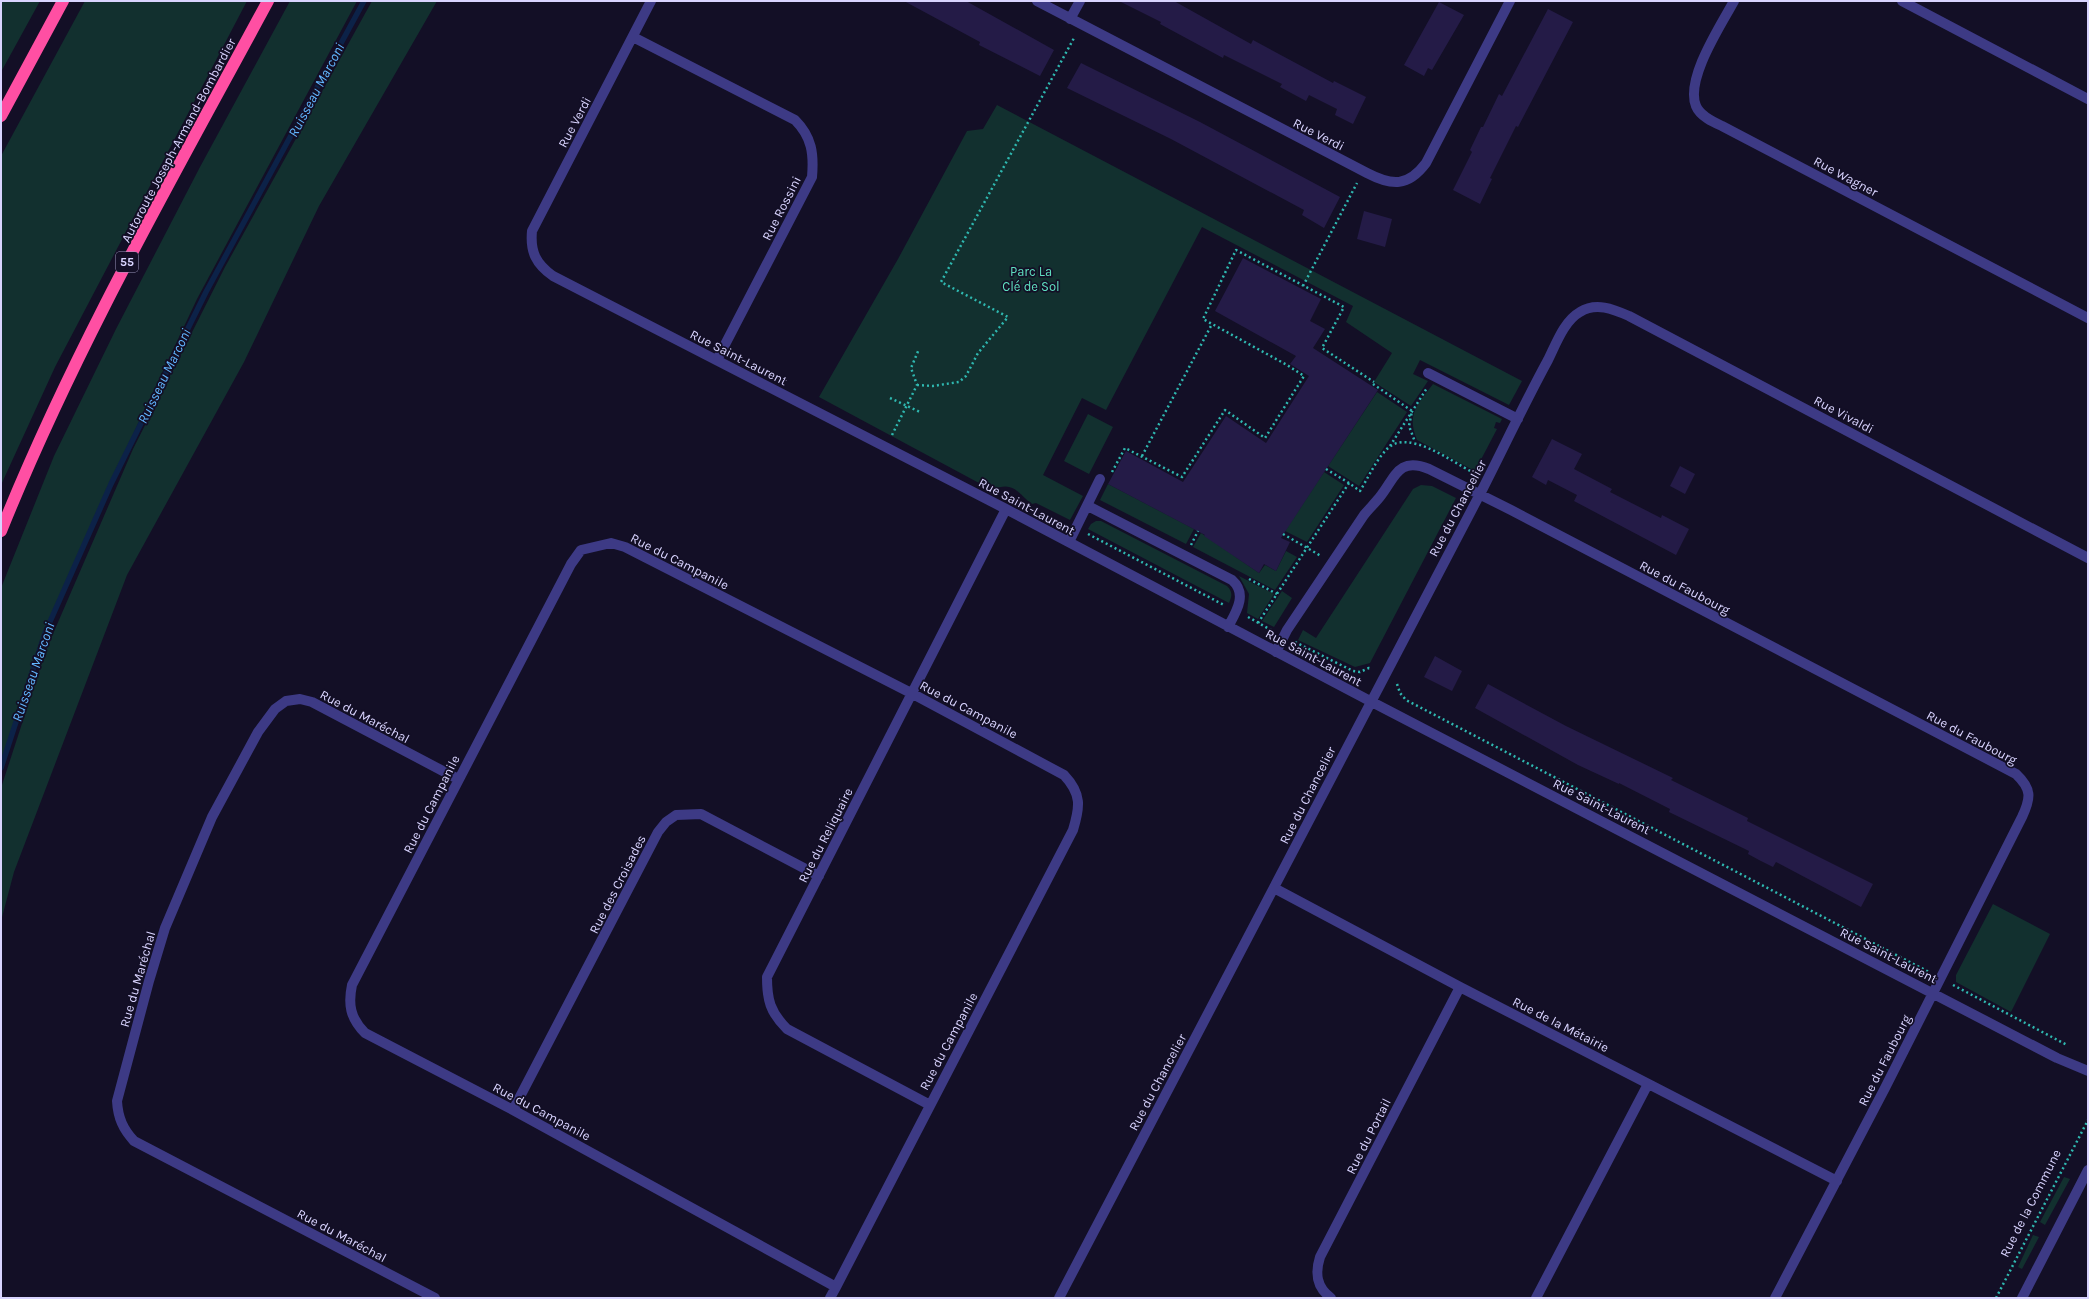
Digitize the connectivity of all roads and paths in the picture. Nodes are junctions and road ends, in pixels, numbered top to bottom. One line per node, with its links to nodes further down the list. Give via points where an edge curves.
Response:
1 (63, 1): 13 (highway)
2 (268, 1): 39 (highway, Autoroute Joseph-Armand-Bombardier / 55, via 84,347)
3 (651, 1): 10 (street, Rue Verdi)
4 (1036, 1): 9 (street, Rue Verdi)
5 (1080, 1): 9 (street)
6 (1510, 1): 9 (street, Rue Verdi, via 1426,163 1418,174 1409,180 1398,182 1388,182 1367,173)
7 (1734, 1): 18 (street, Rue Wagner, via 1694,86 1696,106 1702,114)
8 (1902, 1): 12 (street)
9 (1070, 19)
10 (634, 37): 15 (street, Rue Verdi, via 532,231); 21 (street, Rue Rossini, via 795,120 806,131 811,148 812,177)
11 (1074, 38): 23 (path, via 941,282 1008,317 978,353 966,376 959,382 933,386)
12 (2088, 99)
13 (1, 116)
14 (1358, 183): 16 (path)
15 (534, 257): 21 (street, Rue Saint-Laurent, via 552,276)
16 (1303, 286): 19 (path, via 1236,250 1203,319); 26 (path, via 1344,307 1322,348)
17 (1584, 309): 28 (street, Rue du Chancelier, via 1566,326); 46 (street, Rue Vivaldi, via 1605,307 1629,316)
18 (2088, 318)
19 (1212, 324): 32 (path); 32 (path, via 1304,376 1265,438 1225,410 1182,477)
20 (919, 349): 23 (path, via 911,368)
21 (717, 360): 38 (street, Rue Saint-Laurent)
22 (1429, 378): 26 (path); 28 (street)
23 (917, 385): 25 (path)
24 (890, 398): 25 (path)
25 (907, 405): 27 (path); 29 (path)
26 (1412, 411): 30 (path, via 1409,426); 31 (path)
27 (920, 412)
28 (1518, 419): 36 (street, Rue du Chancelier)
29 (892, 435)
30 (1415, 442)
31 (1388, 448)
32 (1142, 456): 34 (path, via 1125,448)
33 (1326, 469): 35 (path)
34 (1104, 479): 37 (street)
35 (1349, 484)
36 (1480, 494): 52 (street, Rue du Faubourg, via 1424,467 1411,465 1400,469 1364,514 1287,630); 56 (street, Rue du Chancelier); 63 (street, Rue du Faubourg, via 2016,774 2022,780 2028,792 2027,806)
37 (1088, 506): 43 (street); 49 (street, via 1232,580 1238,586 1240,601)
38 (1006, 509): 43 (street, Rue Saint-Laurent); 55 (street, Rue du Reliquaire)
39 (1, 531)
40 (1198, 531): 45 (path)
41 (1086, 533): 47 (path, Rue Saint-Laurent)
42 (1283, 534): 44 (path)
43 (1069, 542): 49 (street, Rue Saint-Laurent)
44 (1307, 547)
45 (1189, 548)
46 (2088, 558)
47 (1227, 606)
48 (1247, 617): 50 (path, Rue Saint-Laurent)
49 (1228, 627): 52 (street, Rue Saint-Laurent)
50 (1270, 629)
51 (1299, 644): 53 (path, Rue Saint-Laurent, via 1353,671 1360,672)
52 (1276, 652): 56 (street, Rue Saint-Laurent)
53 (1369, 668)
54 (1397, 683): 60 (path, Rue Saint-Laurent, via 1400,693 1406,700)
55 (913, 694): 57 (street, Rue du Campanile, via 625,547 612,543 595,545 581,550 571,564); 58 (street, Rue du Reliquaire); 67 (street, Rue du Campanile, via 1064,776 1074,785 1079,812 1070,838)
56 (1370, 701): 59 (street, Rue du Chancelier); 63 (street, Rue Saint-Laurent)
57 (458, 780): 68 (street, Rue du Campanile, via 352,984 349,1000 351,1012 357,1025 365,1033); 73 (street, Rue du Maréchal, via 312,702 300,699 286,701 274,709 258,732 212,817 171,914 149,981 117,1102 118,1116 134,1141)
58 (819, 876): 67 (street, Rue du Reliquaire, via 767,977 770,1004 776,1018 787,1029); 68 (street, Rue des Croisades, via 701,814 676,815 666,822 658,832)
59 (1274, 888): 61 (street, Rue de la Métairie); 75 (street, Rue du Chancelier)
60 (1920, 968)
61 (1460, 987): 66 (street, Rue de la Métairie); 76 (street, Rue du Portail, via 1320,1257 1318,1283)
62 (1957, 987): 64 (path)
63 (1933, 992): 65 (street, Rue Saint-Laurent, via 2058,1058); 71 (street, Rue du Faubourg)
64 (2067, 1046)
65 (2088, 1071)
66 (1648, 1084): 71 (street, Rue de la Métairie); 77 (street)
67 (930, 1105): 72 (street, Rue du Campanile)
68 (513, 1110): 72 (street, Rue du Campanile)
69 (2088, 1120): 79 (path, Rue de la Commune)
70 (2088, 1170): 80 (street)
71 (1836, 1181): 78 (street, Rue du Faubourg)
72 (836, 1286): 74 (street, Rue du Campanile)
73 (435, 1298)
74 (830, 1298)
75 (1059, 1298)
76 (1331, 1298)
77 (1536, 1298)
78 (1775, 1298)
79 (1996, 1298)
80 (2022, 1298)

